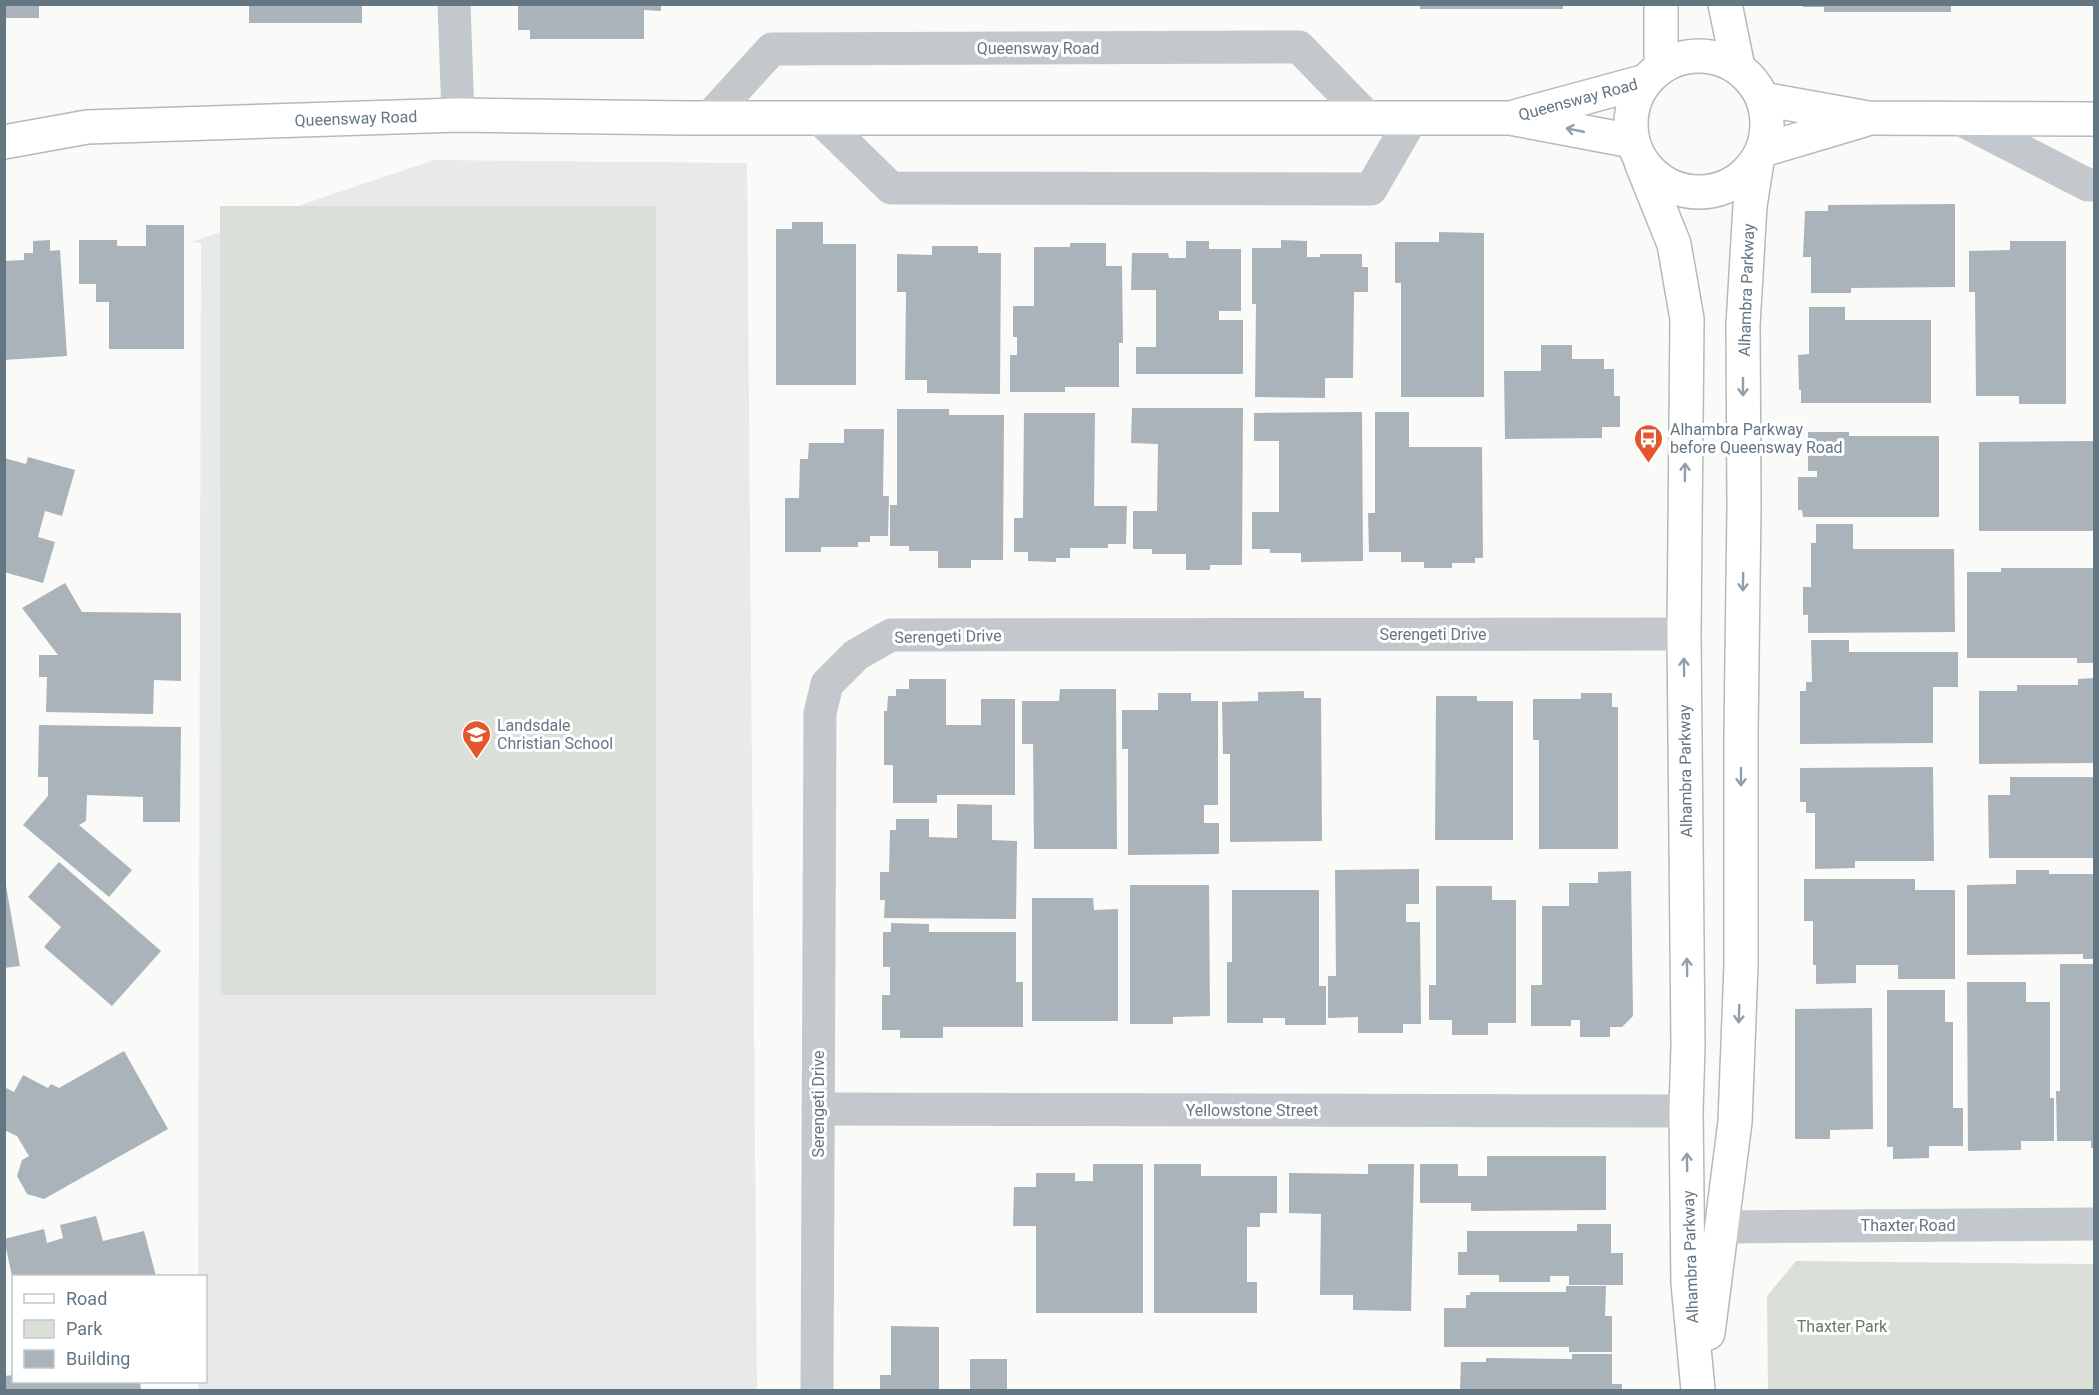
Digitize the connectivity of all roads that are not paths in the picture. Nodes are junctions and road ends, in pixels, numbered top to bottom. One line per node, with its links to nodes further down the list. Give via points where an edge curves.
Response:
1 (454, 4): 7 (street)
2 (1661, 4): 5 (street)
3 (1725, 4): 4 (street)
4 (1738, 67): 5 (street, via 1700,56 1680,58); 6 (street, via 1753,81)
5 (1653, 74): 12 (street, Queensway Road); 17 (street, via 1632,109)
6 (1763, 99): 13 (street); 18 (street, via 1768,125)
7 (458, 115): 8 (street, Queensway Road); 16 (street, Queensway Road, via 87,128)
8 (709, 118): 9 (street, Queensway Road); 10 (street, Queensway Road, via 772,49 1287,47 1299,47)
9 (819, 118): 10 (street, Queensway Road); 11 (street, via 891,188 1371,189)
10 (1368, 118): 11 (street, Queensway Road)
11 (1412, 118): 12 (street, Queensway Road)
12 (1510, 118): 17 (street, Queensway Road, one-way to 12)
13 (1868, 118): 14 (street); 18 (street)
14 (1958, 118): 15 (street); 19 (street)
15 (2094, 118)
16 (4, 142)
17 (1636, 151): 18 (street, via 1656,178 1676,189 1699,193 1722,189 1741,178); 20 (street, Alhambra Parkway, one-way to 17, via 1687,319 1674,244)
18 (1760, 156): 24 (street, Alhambra Parkway, one-way to 24, via 1750,206 1743,324 1741,965 1735,1122)
19 (2094, 185)
20 (1684, 634): 21 (street, Serengeti Drive, via 891,635 856,655 827,684 820,713); 22 (street, Alhambra Parkway, one-way to 20)
21 (818, 1109): 22 (street, Yellowstone Street); 26 (street, Serengeti Drive)
22 (1686, 1111): 25 (street, Alhambra Parkway, one-way to 22, via 1688,1283)
23 (2094, 1224): 24 (street, Thaxter Road)
24 (1722, 1227): 25 (street, Alhambra Parkway)
25 (1698, 1389)
26 (816, 1390)

